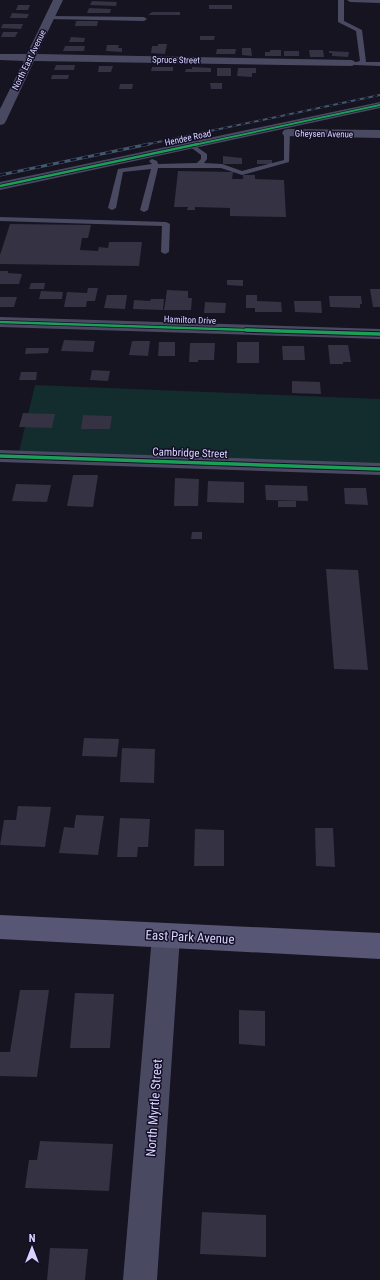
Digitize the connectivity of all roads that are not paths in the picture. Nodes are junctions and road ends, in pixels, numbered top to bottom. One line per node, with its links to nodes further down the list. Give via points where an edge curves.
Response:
1 (58, 0): 5 (street, North East Avenue)
2 (341, 0): 10 (lane, via 341,22 359,30)
3 (350, 0): 4 (lane)
4 (380, 1)
5 (50, 17): 6 (lane); 8 (street, North East Avenue)
6 (144, 19)
7 (0, 57): 8 (street, Spruce Street)
8 (30, 57): 9 (street, Spruce Street); 13 (street, North East Avenue)
9 (352, 63): 10 (lane)
10 (363, 63): 11 (lane)
11 (380, 64)
12 (380, 104): 14 (street, Hendee Road)
13 (0, 121)
14 (268, 129): 15 (street, Gheysen Avenue); 17 (street, Hendee Road)
15 (287, 133): 16 (street, Gheysen Avenue); 19 (lane, via 287,161 242,173 222,166)
16 (380, 134)
17 (191, 145): 18 (street, Hendee Road); 19 (lane, via 204,154 204,159)
18 (145, 155): 20 (lane, via 155,162); 21 (street, Hendee Road)
19 (199, 165): 20 (lane)
20 (155, 166): 22 (lane, via 120,170); 23 (lane)
21 (0, 186)
22 (112, 208)
23 (144, 210)
24 (0, 219): 25 (lane, via 166,224)
25 (165, 252)
26 (0, 322): 27 (street, Hamilton Drive)
27 (380, 334)
28 (0, 456): 29 (street, Cambridge Street)
29 (380, 470)
30 (0, 927): 31 (main road, East Park Avenue)
31 (166, 936): 32 (main road, East Park Avenue); 33 (street, North Myrtle Street)
32 (380, 946)
33 (140, 1280)

